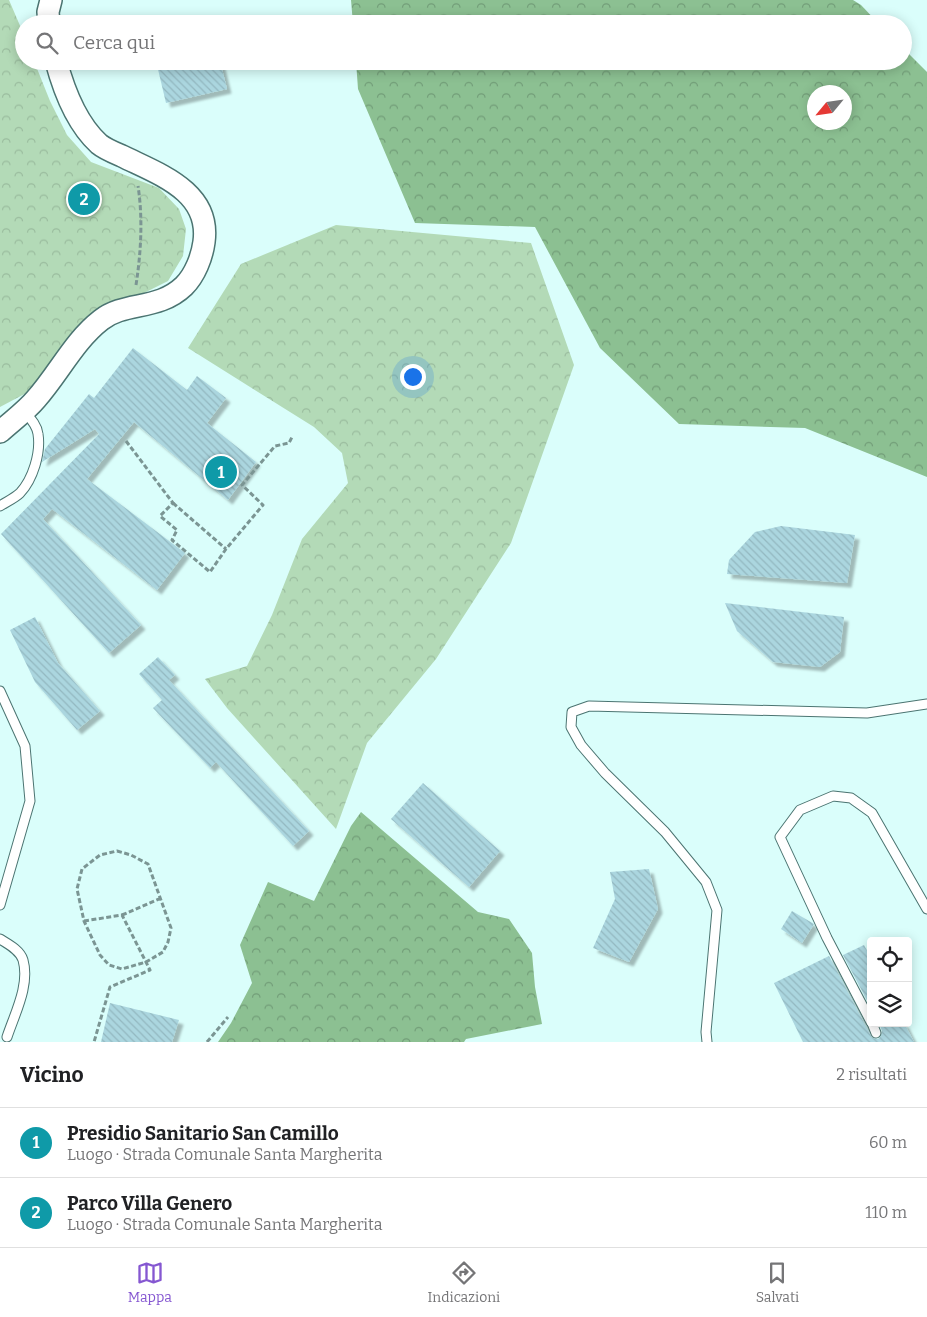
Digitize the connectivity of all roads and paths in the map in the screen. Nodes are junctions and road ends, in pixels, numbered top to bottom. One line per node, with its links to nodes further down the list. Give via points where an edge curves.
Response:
1 (51, 0): 2 (street)
2 (48, 15)
3 (58, 70): 4 (street, via 81,124 100,145)
4 (134, 162): 5 (path, via 140,201 139,262); 5 (street, via 175,182 191,196 201,214 205,233 202,254 184,286 169,297)
5 (133, 308): 6 (street, via 103,318 89,330)
6 (24, 411): 7 (street); 11 (lane, via 38,434 38,454 20,493)
7 (0, 432)
8 (292, 437): 12 (path, via 289,443 275,446 242,485 263,505)
9 (126, 441): 10 (path)
10 (173, 502): 12 (path); 12 (path, via 160,516 177,530 172,540 210,572)
11 (0, 506)
12 (226, 548)
13 (0, 691): 16 (lane, via 24,746 30,801)
14 (927, 704): 29 (lane, via 867,713 588,706 572,712 571,727 581,745 665,832 706,882 717,910)
15 (161, 898): 18 (path); 19 (path, via 148,864 132,854 117,851 100,855 82,869 77,889); 21 (path, via 171,928 168,942 163,952)
16 (0, 905)
17 (927, 909): 22 (lane, via 872,813 851,798 833,796 800,810 780,837)
18 (122, 915): 19 (path); 21 (path)
19 (84, 921): 21 (path, via 109,965 122,968)
20 (0, 939): 26 (lane, via 14,948 22,959 25,983)
21 (146, 962): 27 (path, via 150,970 110,987)
22 (867, 1014)
23 (228, 1017): 28 (path)
24 (874, 1027): 25 (lane)
25 (876, 1032)
26 (7, 1037)
27 (94, 1042)
28 (207, 1042)
29 (707, 1042)

